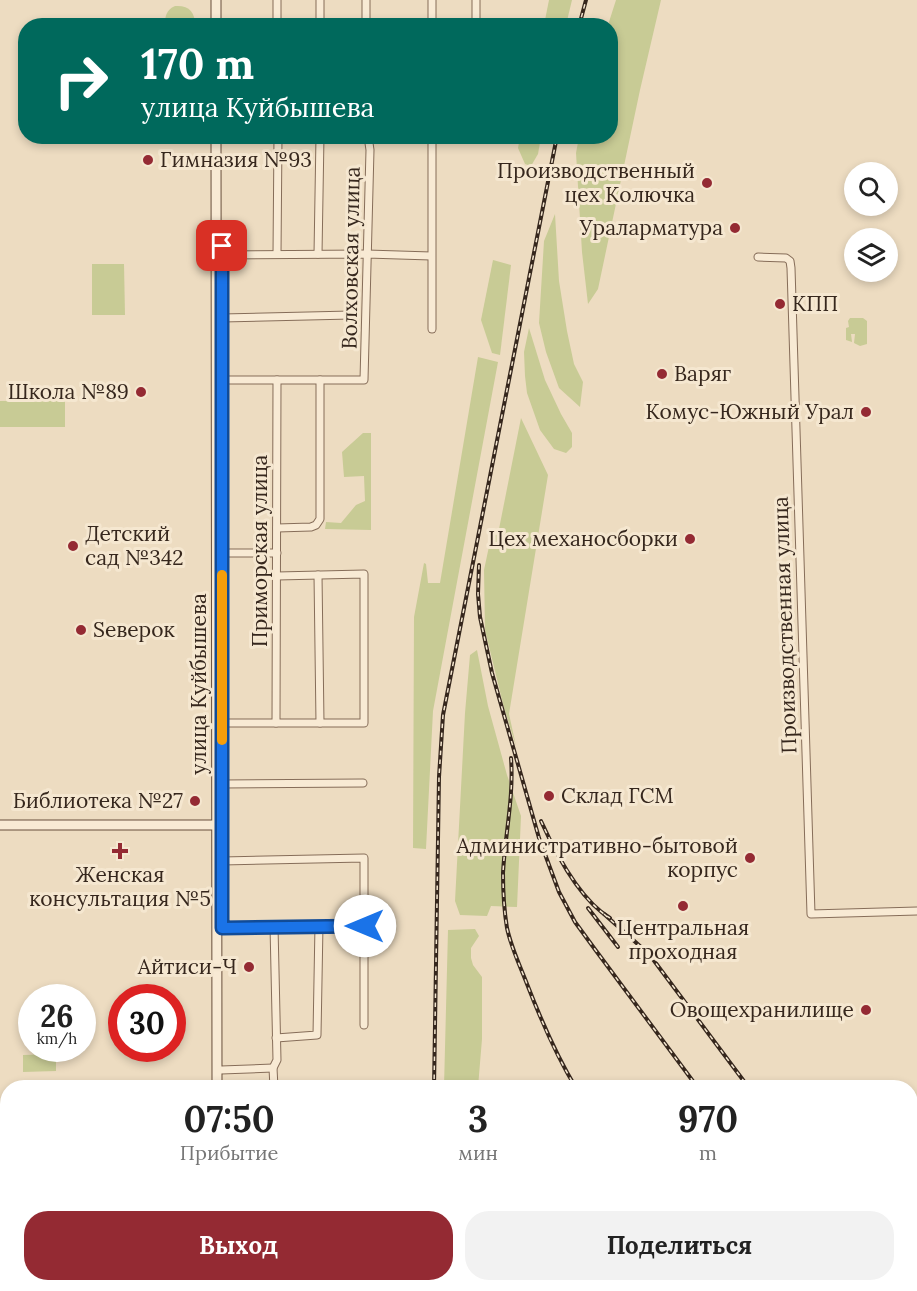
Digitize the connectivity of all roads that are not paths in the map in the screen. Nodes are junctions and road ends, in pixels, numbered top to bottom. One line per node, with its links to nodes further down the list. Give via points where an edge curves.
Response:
1 (216, 0): 8 (main road)
2 (222, 0): 9 (main road)
3 (277, 0): 10 (street)
4 (320, 0): 11 (street)
5 (366, 0): 12 (street)
6 (432, 0): 13 (street)
7 (476, 0): 14 (street)
8 (216, 18)
9 (222, 18)
10 (277, 18)
11 (320, 18)
12 (366, 18)
13 (432, 18)
14 (476, 18)
15 (216, 144): 21 (main road, улица Куйбышева)
16 (222, 144): 21 (main road, улица Куйбышева)
17 (278, 144): 25 (street)
18 (320, 144): 22 (street)
19 (369, 144): 23 (street, Волховская улица)
20 (432, 144): 26 (street)
21 (219, 193): 24 (main road, улица Куйбышева)
22 (318, 254): 23 (street); 25 (street)
23 (366, 254): 26 (street); 33 (street, Волховская улица, via 364,380)
24 (219, 255): 25 (street); 29 (main road, улица Куйбышева)
25 (277, 255)
26 (431, 256): 30 (street)
27 (758, 257): 47 (street, Производственная улица, via 786,258 792,268 811,914)
28 (351, 315): 29 (street)
29 (219, 317): 31 (main road, улица Куйбышева)
30 (432, 329)
31 (219, 380): 32 (street); 35 (main road, улица Куйбышева)
32 (277, 380): 33 (street); 34 (street, Приморская улица)
33 (320, 380): 34 (street, via 320,519 311,527)
34 (277, 528): 36 (street, Приморская улица)
35 (219, 553): 36 (street); 39 (main road, улица Куйбышева)
36 (277, 553): 38 (street, Приморская улица)
37 (318, 575): 38 (street); 41 (street); 41 (street, via 364,574 364,723)
38 (277, 576): 40 (street, Приморская улица)
39 (220, 723): 40 (street); 43 (main road, улица Куйбышева); 45 (main road, улица Куйбышева)
40 (276, 723): 41 (street)
41 (320, 723)
42 (363, 783): 43 (street)
43 (222, 784): 45 (main road, улица Куйбышева)
44 (0, 825): 45 (main road)
45 (220, 825): 46 (main road, улица Куйбышева); 51 (main road, улица Куйбышева)
46 (222, 861): 50 (street, via 364,858); 51 (main road, улица Куйбышева)
47 (917, 911)
48 (274, 926): 49 (street); 51 (street); 53 (street)
49 (319, 926): 50 (street); 53 (street, via 317,1035)
50 (365, 926): 52 (street)
51 (219, 928): 55 (main road, улица Куйбышева)
52 (364, 1025)
53 (276, 1038): 54 (street, via 277,1060)
54 (273, 1068): 55 (street); 57 (street)
55 (219, 1070): 56 (main road, улица Куйбышева)
56 (219, 1080)
57 (274, 1080)

